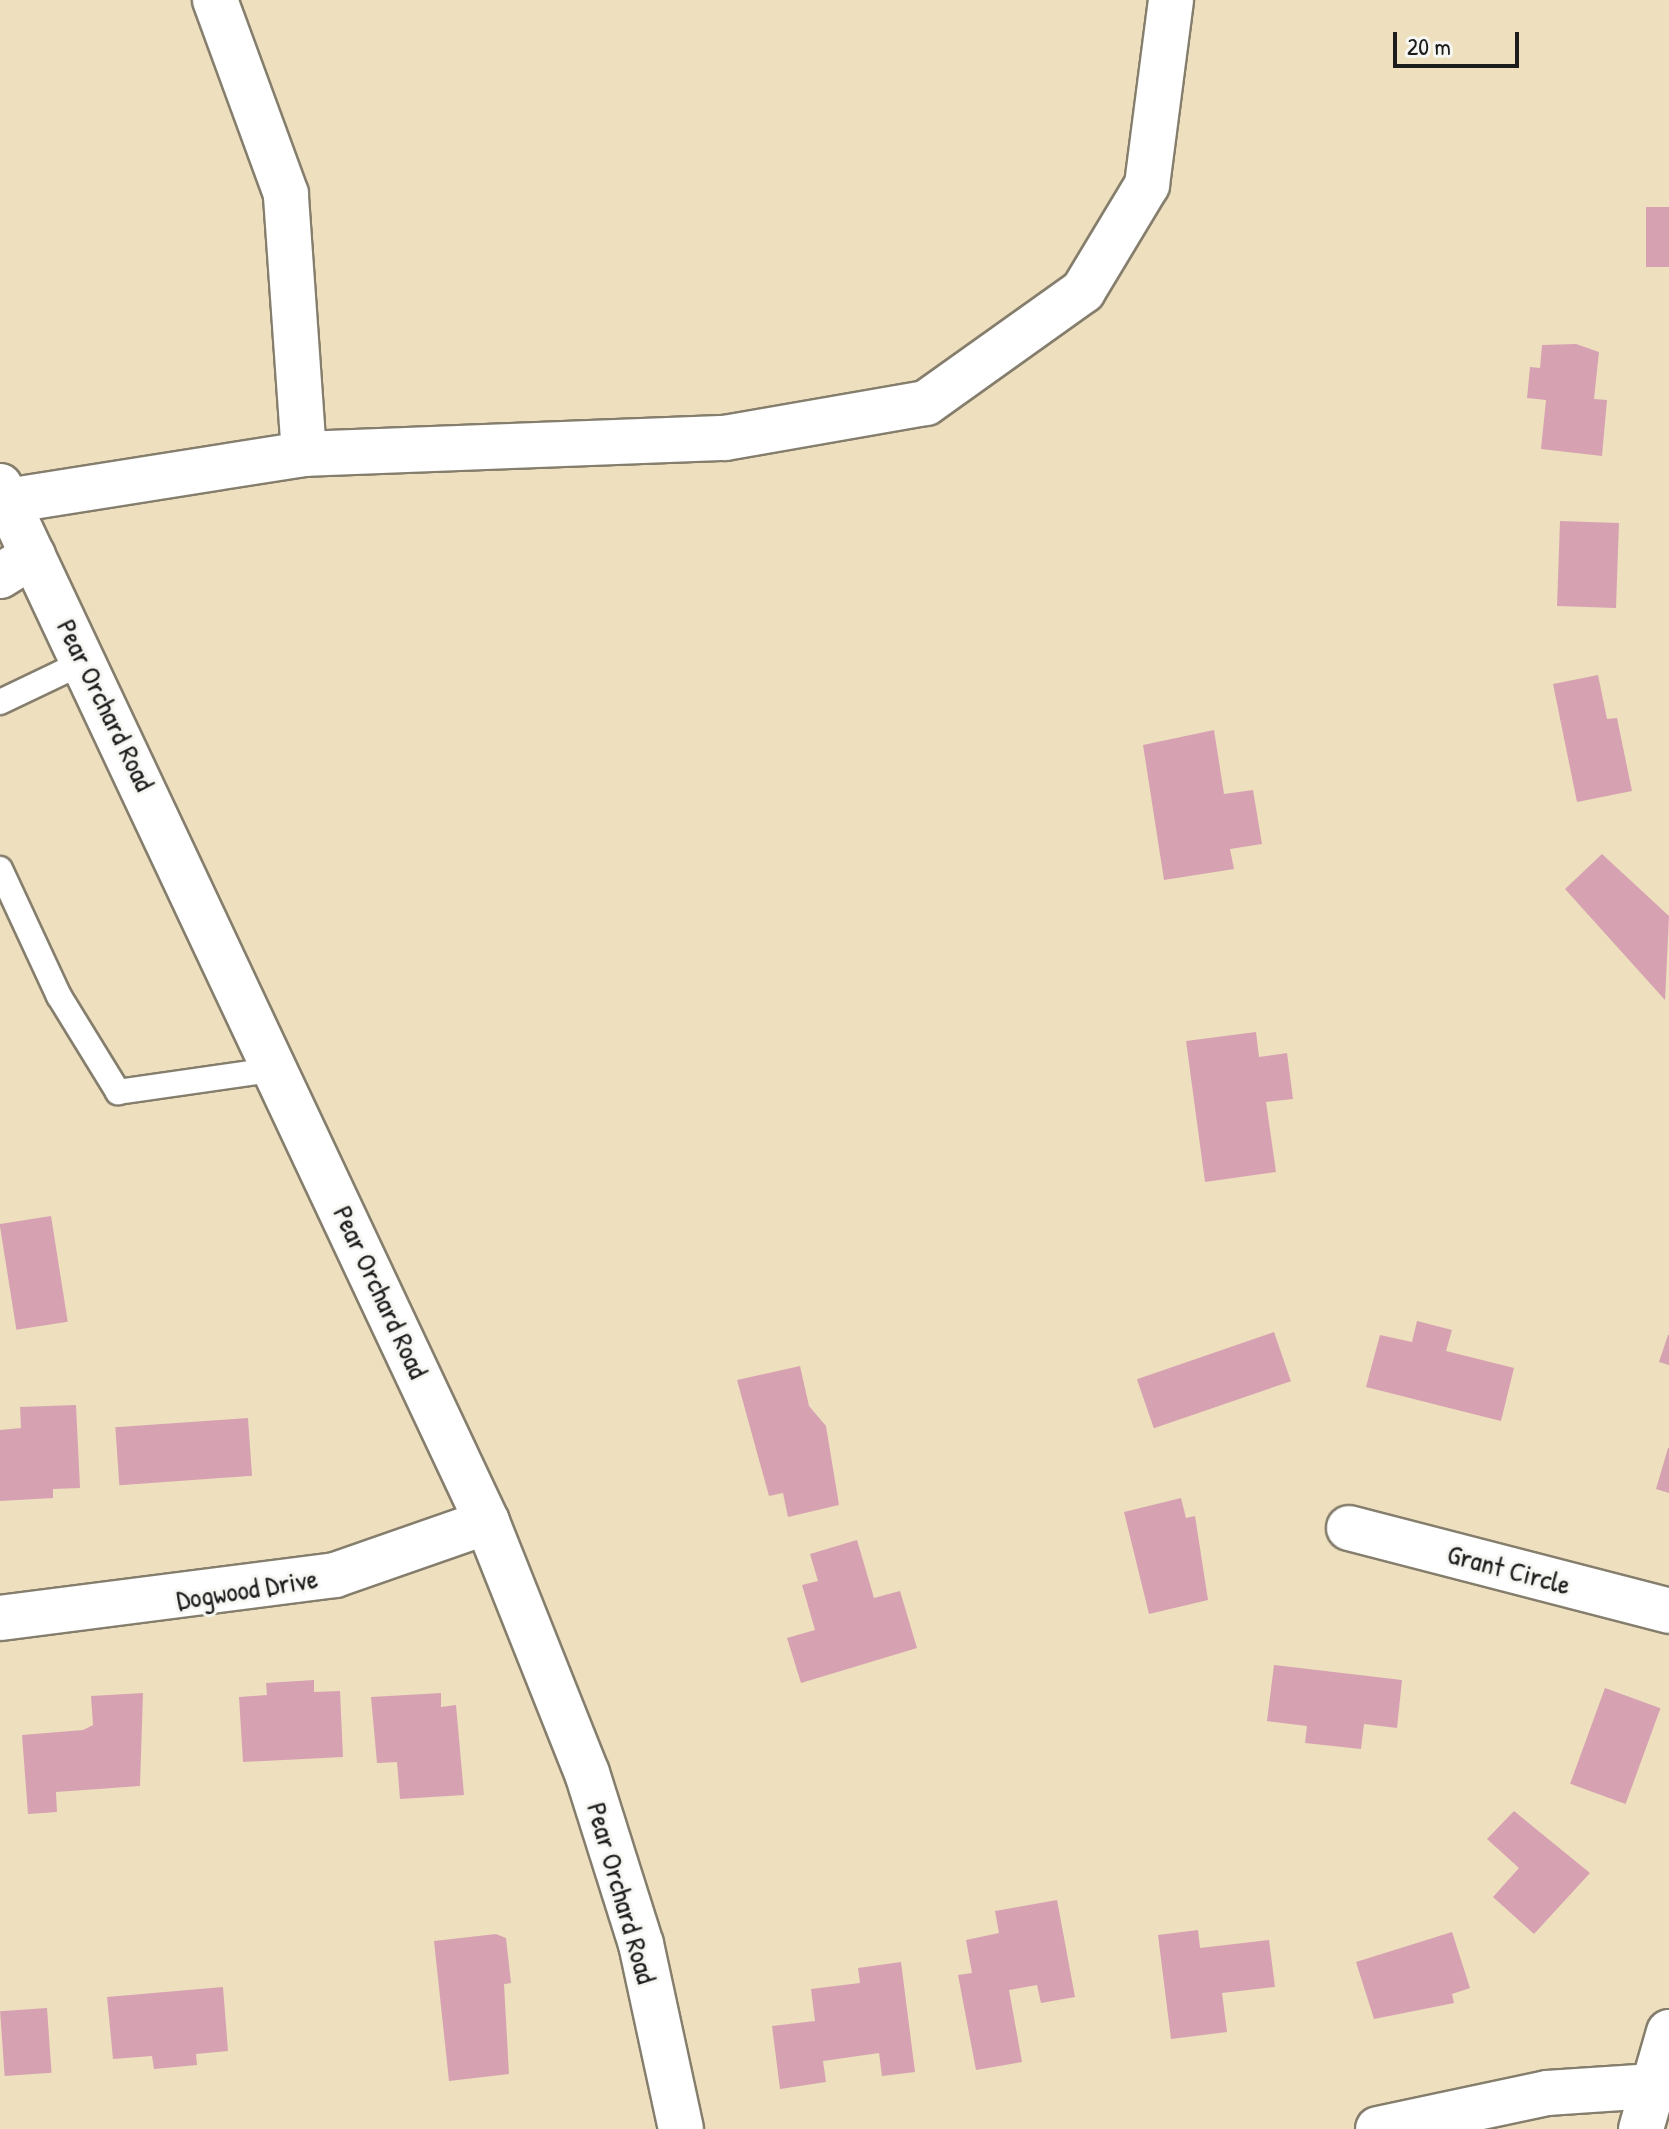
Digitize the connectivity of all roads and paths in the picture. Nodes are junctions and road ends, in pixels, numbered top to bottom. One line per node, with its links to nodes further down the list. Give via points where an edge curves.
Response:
1 (215, 0): 3 (street, via 286,194)
2 (1171, 0): 3 (street, via 1147,185 1083,291 926,403 725,438)
3 (304, 454): 4 (street)
4 (3, 493): 5 (street, Pear Orchard Road)
5 (16, 566): 6 (street, Pear Orchard Road)
6 (86, 661): 7 (lane); 9 (street, Pear Orchard Road)
7 (0, 702)
8 (0, 869): 9 (lane, via 59,996 118,1092)
9 (277, 1069): 10 (street, Pear Orchard Road)
10 (487, 1522): 13 (street, Dogwood Drive, via 335,1575); 16 (street, Pear Orchard Road, via 587,1773 641,1944)
11 (1349, 1528): 12 (street, Grant Circle)
12 (1669, 1611)
13 (0, 1618)
14 (1669, 2032): 15 (street)
15 (1662, 2085): 17 (street, via 1547,2093); 18 (street)
16 (681, 2129)
17 (1378, 2129)
18 (1641, 2129)

